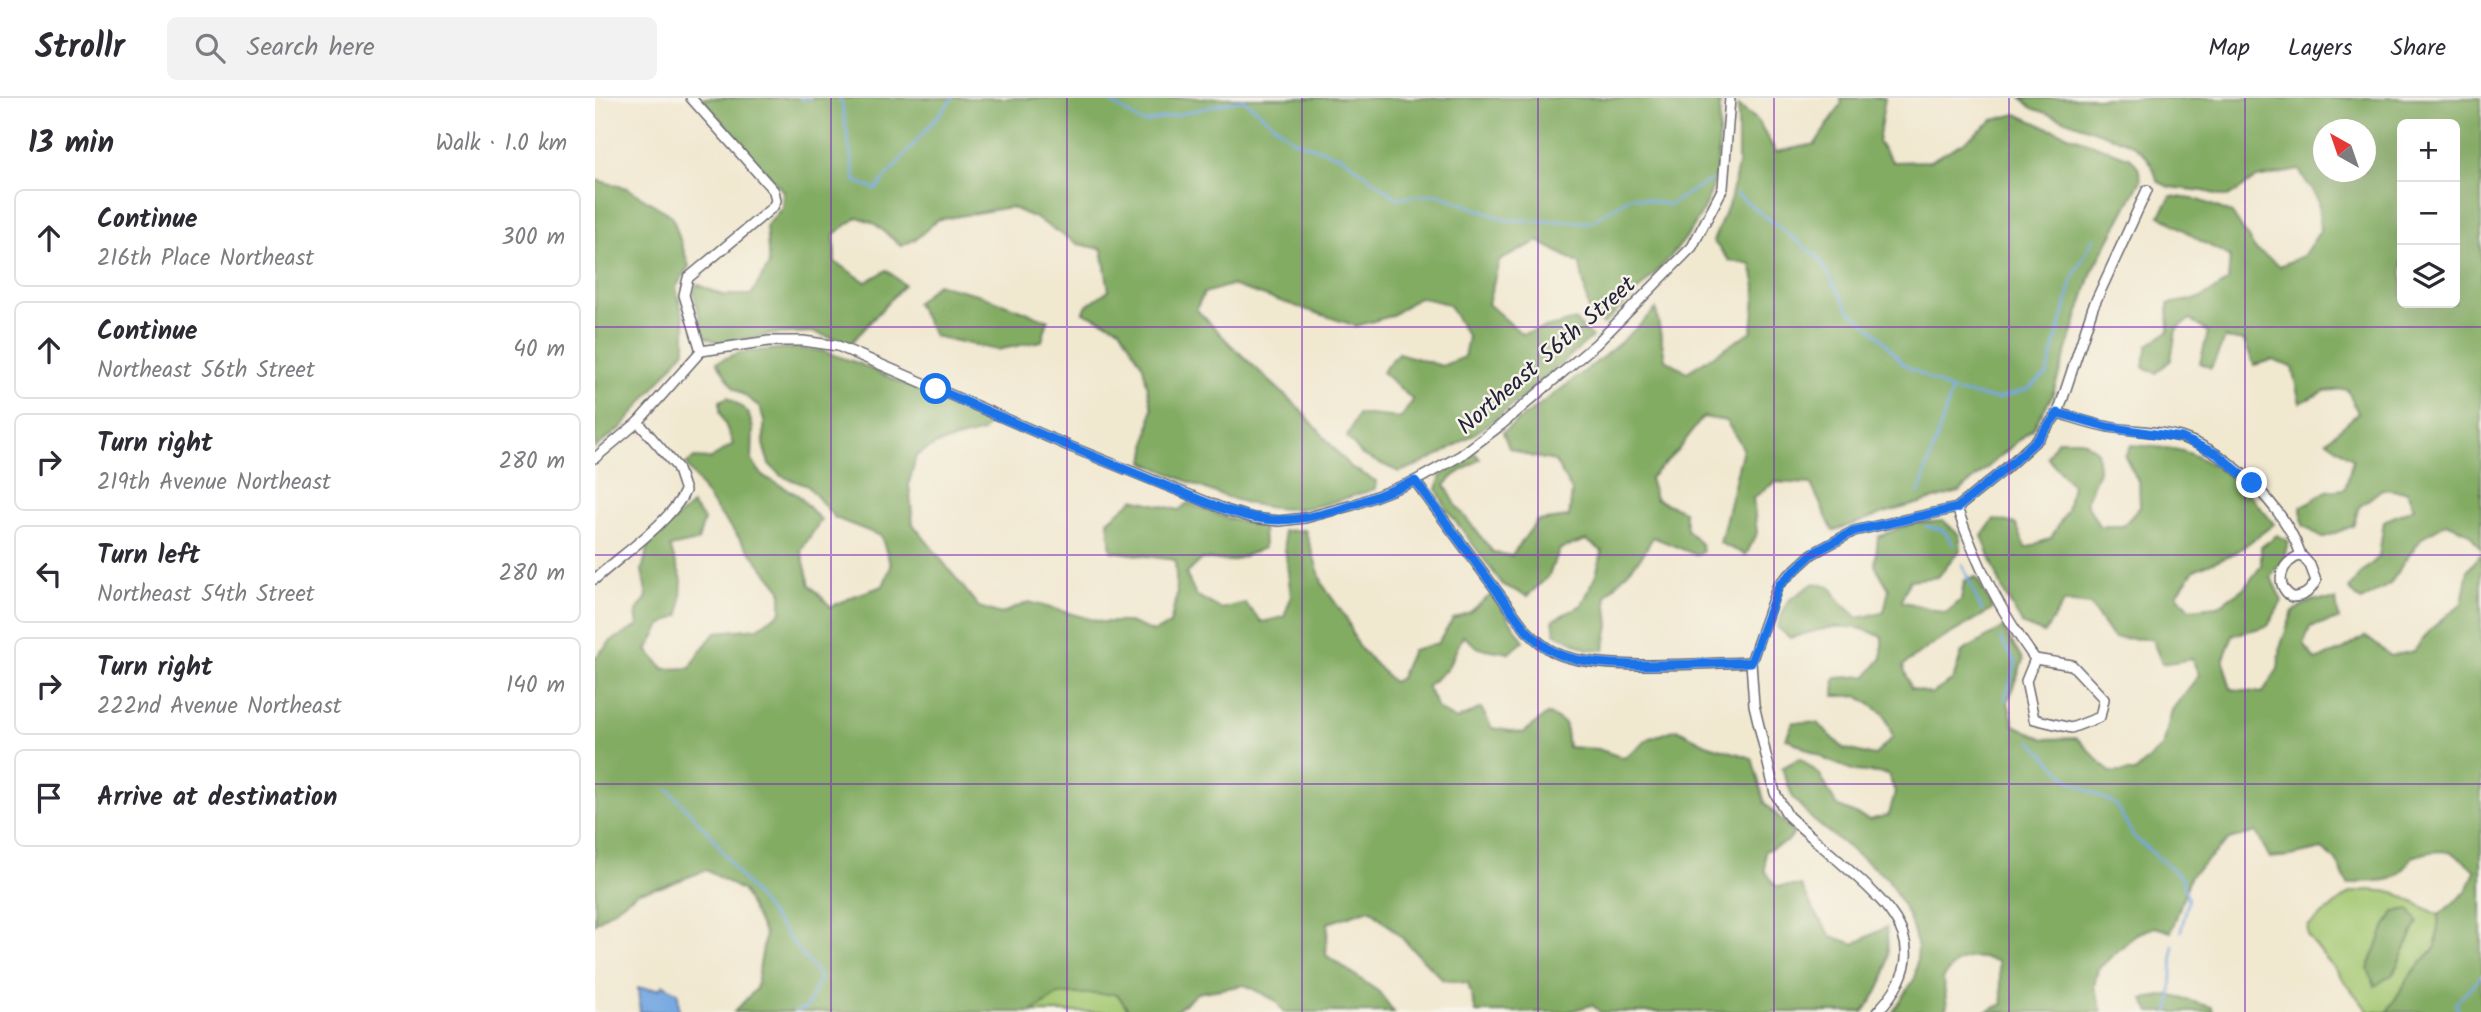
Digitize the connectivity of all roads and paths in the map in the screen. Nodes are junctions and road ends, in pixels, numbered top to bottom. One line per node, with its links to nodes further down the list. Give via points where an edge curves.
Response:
1 (691, 98): 4 (street, via 774,191 776,201 688,278 684,295)
2 (1730, 98): 8 (street, Northeast 56th Street, via 1723,188 1692,247 1596,344 1489,435)
3 (2147, 190): 5 (street, via 2093,307)
4 (701, 351): 6 (street); 8 (street, Northeast 56th Street, via 769,341 838,346 1058,442 1253,518 1305,518)
5 (2058, 413): 9 (street, via 2038,439); 10 (street, via 2108,427 2182,438 2217,454 2260,493 2294,537)
6 (638, 422): 7 (street); 11 (street, via 677,467 685,491 660,522)
7 (595, 458)
8 (1415, 481): 13 (street, via 1526,630 1556,653 1588,661 1630,663)
9 (1957, 508): 12 (street, via 1973,554 2001,610); 13 (street, via 1854,531 1812,554 1779,585)
10 (2301, 555): 10 (street, via 2316,581 2310,591 2292,597 2280,577 2292,558)
11 (595, 579)
12 (2035, 659): 12 (street, via 2072,666 2104,699 2100,718 2071,728 2034,719 2026,681)
13 (1751, 662): 14 (street, via 1754,705 1779,804 1875,893 1902,930 1906,946 1900,982)
14 (1877, 1012)

